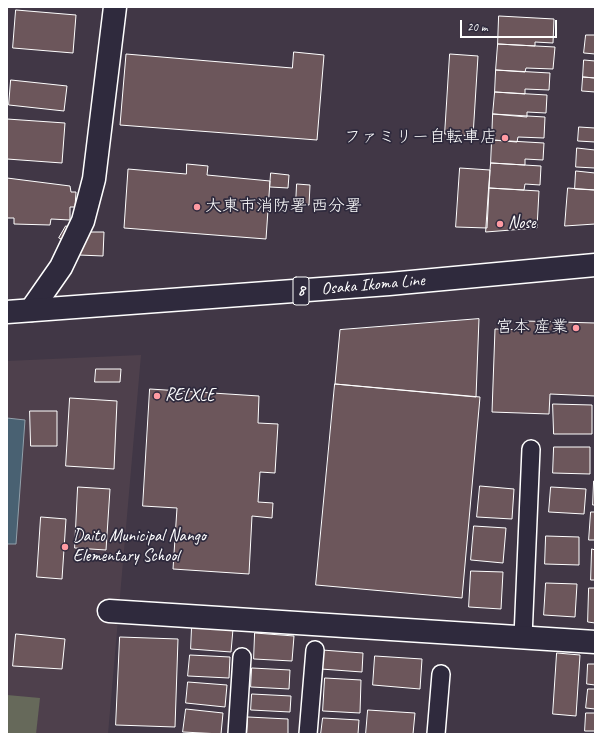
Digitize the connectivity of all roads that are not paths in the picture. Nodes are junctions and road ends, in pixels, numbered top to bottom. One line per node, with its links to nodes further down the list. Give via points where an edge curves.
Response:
1 (115, 7): 3 (street, via 94,179 83,221 61,267)
2 (595, 265): 3 (street, Osaka Ikoma Line / 8, via 388,284)
3 (31, 310): 4 (street, Osaka Ikoma Line / 8)
4 (7, 312)
5 (531, 450): 7 (lane)
6 (109, 611): 7 (street)
7 (523, 637): 8 (street)
8 (595, 642)
9 (315, 650): 13 (lane)
10 (242, 657): 12 (lane)
11 (441, 674): 14 (lane)
12 (237, 734)
13 (308, 734)
14 (436, 734)

